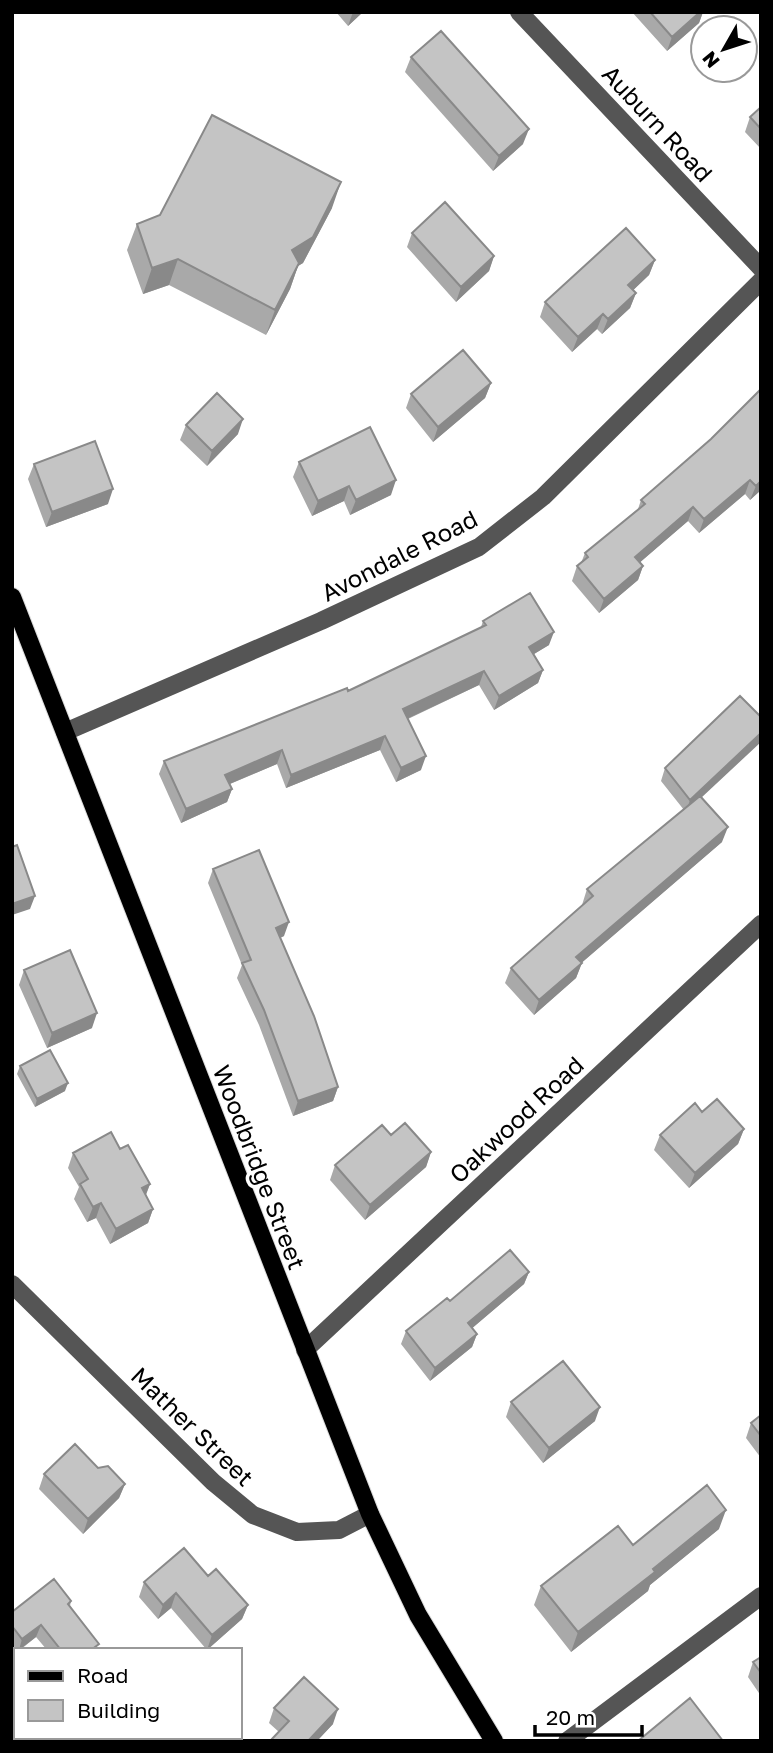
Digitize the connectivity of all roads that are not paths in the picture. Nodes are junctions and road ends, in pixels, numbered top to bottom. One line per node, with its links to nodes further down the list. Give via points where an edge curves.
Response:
1 (519, 12): 2 (street, Auburn Road)
2 (761, 268)
3 (761, 281): 5 (street, Avondale Road, via 543,497 479,547)
4 (12, 597): 5 (main road, Woodbridge Street)
5 (65, 732): 8 (main road, Woodbridge Street)
6 (761, 924): 8 (street, Oakwood Road)
7 (12, 1284): 9 (street, Mather Street, via 213,1482 253,1515 297,1532 339,1530)
8 (305, 1350): 9 (main road, Woodbridge Street)
9 (370, 1514): 11 (main road, Woodbridge Street, via 418,1615)
10 (761, 1595): 12 (street)
11 (494, 1741)
12 (567, 1741)

